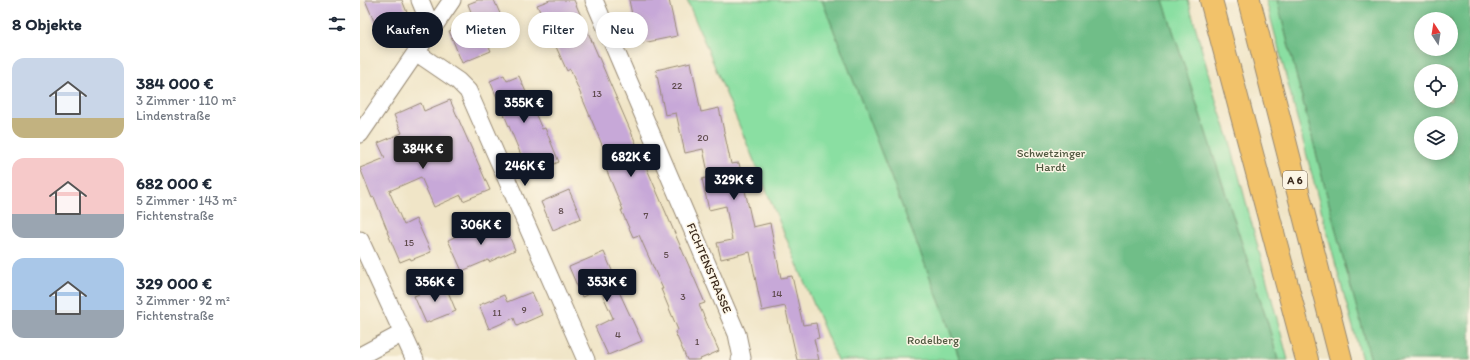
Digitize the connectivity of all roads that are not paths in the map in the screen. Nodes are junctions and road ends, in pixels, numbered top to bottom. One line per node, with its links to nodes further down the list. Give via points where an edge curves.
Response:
1 (420, 0): 6 (street)
2 (452, 0): 7 (street)
3 (594, 0): 16 (street, FICHTENSTRASSE, via 737,334 742,358)
4 (1211, 0): 17 (highway)
5 (1249, 0): 18 (highway, A 6)
6 (425, 12)
7 (443, 13)
8 (420, 48): 9 (street)
9 (417, 53): 10 (street); 15 (street, via 458,80 468,91)
10 (360, 134)
11 (360, 240): 12 (street)
12 (403, 333): 13 (street); 14 (street)
13 (360, 356)
14 (415, 360)
15 (586, 360)
16 (740, 360)
17 (1307, 360)
18 (1341, 360)

